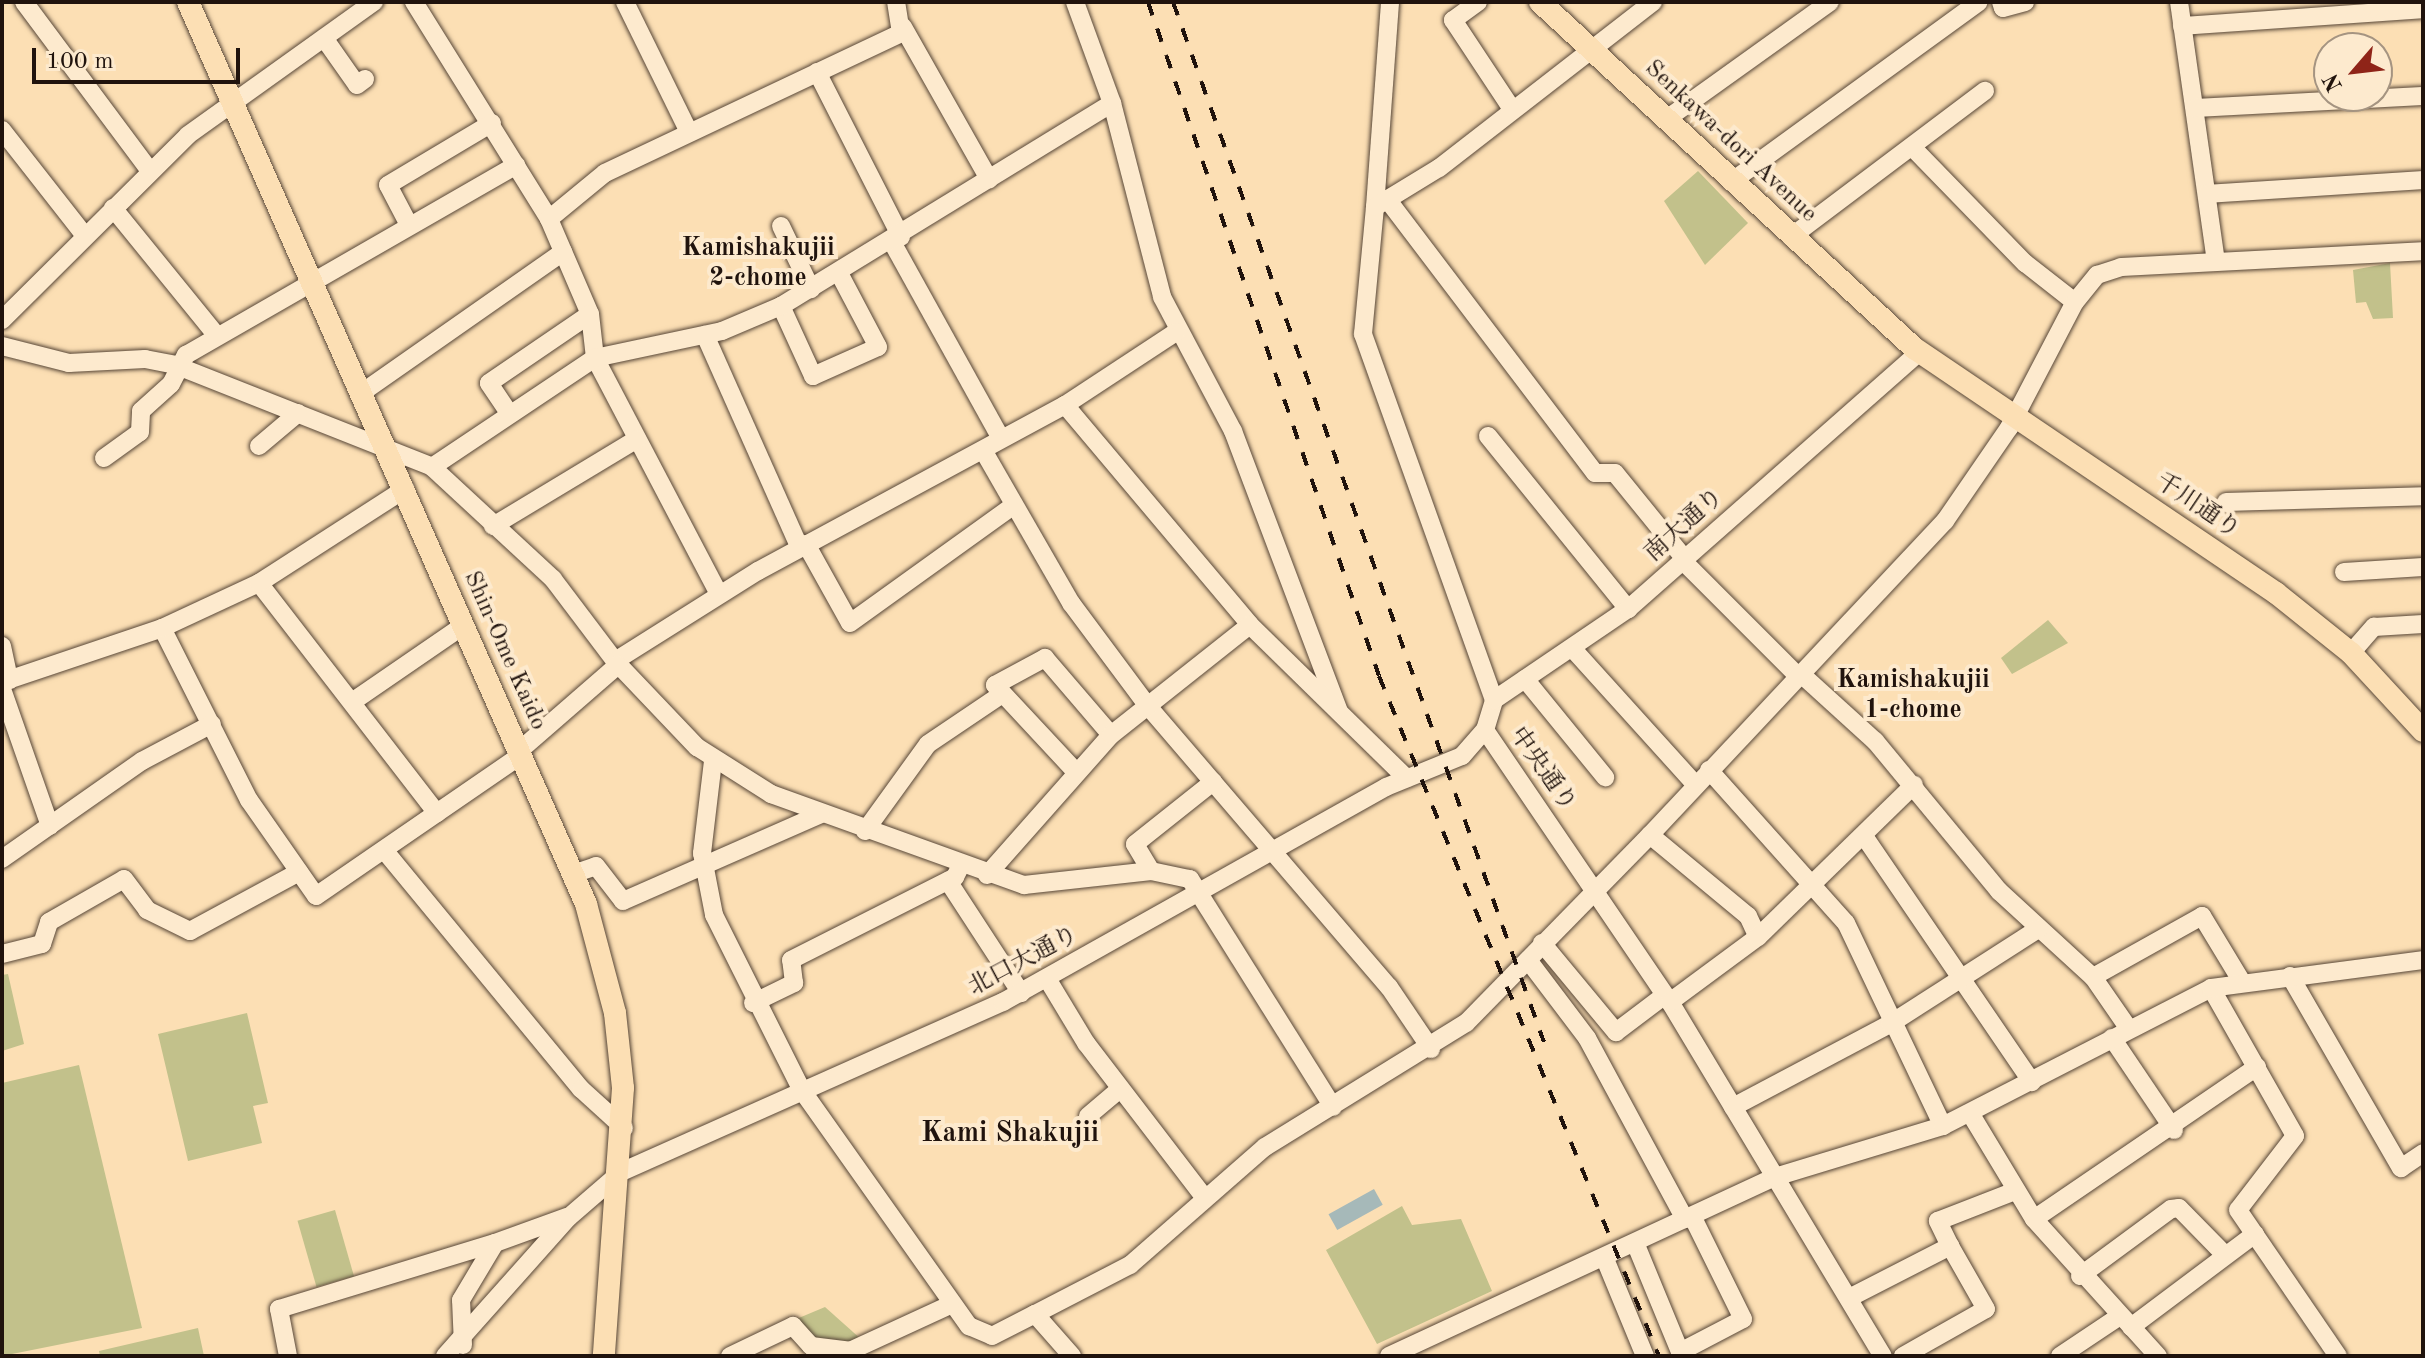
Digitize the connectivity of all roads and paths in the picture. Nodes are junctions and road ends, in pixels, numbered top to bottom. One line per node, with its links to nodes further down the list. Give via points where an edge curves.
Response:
1 (24, 2): 36 (street)
2 (374, 2): 20 (street)
3 (414, 2): 31 (street)
4 (625, 2): 33 (street)
5 (896, 2): 19 (street)
6 (1075, 2): 27 (street)
7 (1390, 2): 41 (street)
8 (1478, 2): 29 (street, via 1453,20)
9 (1540, 2): 21 (main road, Senkawa-dori Avenue)
10 (1653, 2): 21 (street)
11 (1830, 2): 30 (street)
12 (1979, 2): 39 (street)
13 (2001, 2): 14 (street, via 2003,8)
14 (2025, 2)
15 (2179, 2): 18 (street)
16 (195, 5): 26 (main road, Shin-Ome Kaido)
17 (2423, 9): 18 (street)
18 (2182, 26): 28 (street)
19 (903, 27): 22 (street); 37 (street)
20 (324, 38): 23 (street, via 357,85); 26 (street)
21 (1591, 47): 29 (street); 30 (main road, Senkawa-dori Avenue)
22 (817, 72): 33 (street); 48 (street)
23 (365, 79)
24 (1985, 91): 34 (street)
25 (2423, 96): 28 (street)
26 (232, 102): 36 (street); 53 (main road, Shin-Ome Kaido)
27 (1112, 103): 37 (street); 59 (street, via 1135,213)
28 (2195, 108): 40 (street)
29 (1512, 109): 41 (street)
30 (1668, 118): 39 (main road, Senkawa-dori Avenue)
31 (492, 123): 35 (street); 44 (street, via 388,185)
32 (2, 130): 46 (street)
33 (689, 132): 43 (street, via 605,173)
34 (1913, 148): 47 (street); 55 (street)
35 (516, 165): 43 (street); 44 (street)
36 (150, 171): 42 (street)
37 (989, 179): 48 (street)
38 (2423, 180): 40 (street)
39 (1731, 182): 47 (main road, Senkawa-dori Avenue)
40 (2207, 194): 51 (street)
41 (1381, 203): 85 (street, via 1595,473 1615,473); 103 (street, via 1363,334)
42 (113, 208): 46 (street); 61 (street)
43 (549, 219): 50 (street)
44 (409, 225): 53 (street)
45 (781, 226): 54 (street)
46 (85, 236): 58 (street)
47 (1791, 237): 63 (main road, Senkawa-dori Avenue)
48 (896, 240): 52 (street); 73 (street)
49 (2423, 251): 51 (street)
50 (563, 252): 57 (street); 66 (street)
51 (2216, 261): 55 (street, via 2101,272)
52 (839, 273): 54 (street); 56 (street, via 878,347 813,376)
53 (311, 282): 61 (street); 66 (main road, Shin-Ome Kaido)
54 (811, 289): 56 (street)
55 (2075, 302): 70 (street)
56 (781, 306): 60 (street)
57 (590, 314): 64 (street); 69 (street, via 489,383)
58 (2, 320)
59 (1176, 332): 67 (street); 106 (street, via 1233,431)
60 (705, 335): 64 (street); 84 (street)
61 (217, 336): 65 (street)
62 (2, 346): 65 (street, via 69,363 145,359)
63 (1920, 352): 70 (main road, 千川通り); 85 (street, 南大通り)
64 (595, 358): 69 (street); 72 (street)
65 (175, 365): 68 (street); 77 (street, via 171,384 141,411 140,432)
66 (360, 394): 75 (main road, Shin-Ome Kaido)
67 (1065, 405): 73 (street); 93 (street)
68 (298, 413): 74 (street); 75 (street)
69 (509, 413): 78 (street)
70 (2016, 414): 97 (main road, 千川通り, via 2244,570); 99 (street, via 1945,521)
71 (1488, 436): 90 (street)
72 (637, 439): 83 (street); 89 (street)
73 (1001, 439): 76 (street)
74 (259, 446)
75 (385, 447): 78 (street); 79 (main road, Shin-Ome Kaido)
76 (983, 450): 82 (street); 84 (street)
77 (104, 458)
78 (432, 467): 83 (street)
79 (405, 489): 88 (street); 92 (main road, Shin-Ome Kaido)
80 (2423, 496): 81 (street)
81 (2226, 502)
82 (1010, 508): 84 (street, via 850,623); 105 (street)
83 (493, 526): 98 (street, via 553,579)
84 (803, 546): 89 (street)
85 (1683, 559): 90 (street, 南大通り); 99 (street)
86 (2423, 567): 87 (street)
87 (2344, 572)
88 (259, 583): 94 (street); 104 (street)
89 (719, 594): 98 (street)
90 (1628, 609): 96 (street, 南大通り)
91 (2423, 624): 97 (street, via 2374,627)
92 (464, 625): 104 (street); 111 (main road, Shin-Ome Kaido)
93 (1250, 625): 105 (street); 106 (street)
94 (162, 628): 101 (street); 107 (street)
95 (2, 646): 101 (street)
96 (1572, 648): 100 (street, 南大通り); 119 (street)
97 (2351, 653): 109 (main road, 千川通り)
98 (616, 663): 111 (street); 112 (street)
99 (1800, 675): 114 (street); 120 (street)
100 (1525, 679): 103 (street, 南大通り); 116 (street)
101 (4, 684): 123 (street)
102 (1002, 694): 110 (street, via 995,685 1045,658); 115 (street); 124 (street, via 928,744)
103 (1494, 700): 108 (street)
104 (352, 702): 121 (street)
105 (1147, 705): 110 (street); 118 (street)
106 (1339, 711): 117 (street)
107 (212, 724): 123 (street, via 142,761); 132 (street, via 249,800)
108 (1485, 730): 113 (street, 中央通り, via 1462,756); 138 (street, 中央通り)
109 (2423, 731)
110 (1111, 735): 115 (street)
111 (520, 753): 121 (street); 133 (main road, Shin-Ome Kaido)
112 (713, 761): 122 (street); 130 (street)
113 (1434, 768): 117 (street, 北口大通り)
114 (1709, 770): 119 (street); 136 (street)
115 (1076, 772): 135 (street)
116 (1605, 777)
117 (1406, 778): 128 (street, 北口大通り)
118 (1213, 782): 128 (street); 131 (street, via 1135,844)
119 (1696, 785): 125 (street)
120 (1914, 785): 126 (street); 139 (street)
121 (437, 813): 127 (street)
122 (821, 814): 124 (street); 130 (street)
123 (50, 826): 129 (street)
124 (865, 831): 134 (street)
125 (1650, 835): 138 (street); 140 (street, via 1748,916)
126 (1864, 836): 136 (street); 145 (street)
127 (384, 850): 132 (street, via 321,895); 167 (street, via 581,1089)
128 (1276, 853): 137 (street, 北口大通り); 157 (street)
129 (2, 859)
130 (703, 865): 133 (street, via 623,901 596,866); 153 (street, via 714,915)
131 (1151, 871): 135 (street, via 1035,886); 137 (street, via 1183,875)
132 (299, 872): 142 (street, via 190,931 147,910 124,879 49,922 42,944)
133 (573, 874): 167 (main road, Shin-Ome Kaido, via 615,1013)
134 (954, 874): 135 (street); 151 (street); 153 (street, via 791,960 794,983)
135 (987, 875)
136 (1815, 885): 140 (street); 154 (street, via 1846,923)
137 (1197, 889): 148 (street, 北口大通り); 162 (street)
138 (1596, 891): 141 (street); 152 (street, 中央通り)
139 (2038, 929): 145 (street); 147 (street)
140 (1758, 937): 152 (street)
141 (1542, 943): 143 (street); 152 (street, via 1616,1032)
142 (3, 952)
143 (1528, 960): 157 (street); 175 (street, via 1587,1038)
144 (2423, 960): 146 (street)
145 (1966, 976): 154 (street); 159 (street)
146 (2290, 976): 149 (street); 169 (street, via 2401,1168)
147 (2093, 977): 149 (street, via 2202,916); 155 (street)
148 (1048, 980): 151 (street, 北口大通り); 160 (street)
149 (2242, 982): 150 (street)
150 (2211, 988): 155 (street); 158 (street)
151 (1021, 993): 161 (street, 北口大通り)
152 (1667, 998): 163 (street, 中央通り)
153 (753, 1003): 161 (street)
154 (1890, 1024): 163 (street); 166 (street)
155 (2129, 1029): 156 (street)
156 (2112, 1038): 159 (street); 168 (street)
157 (1431, 1049): 162 (street)
158 (2257, 1067): 168 (street); 177 (street, via 2295,1136 2238,1210)
159 (2032, 1082): 164 (street)
160 (1120, 1089): 165 (street); 173 (street)
161 (805, 1094): 170 (street, 北口大通り); 185 (street)
162 (1333, 1107): 173 (street, via 1269,1145)
163 (1733, 1107): 171 (street, 中央通り)
164 (1970, 1113): 166 (street); 172 (street)
165 (1088, 1116)
166 (1943, 1126): 171 (street)
167 (624, 1128): 170 (main road, Shin-Ome Kaido)
168 (2174, 1130): 176 (street)
169 (2423, 1153)
170 (621, 1172): 174 (street, 北口大通り); 191 (main road, Shin-Ome Kaido)
171 (1775, 1177): 175 (street); 184 (street, 中央通り)
172 (2015, 1191): 176 (street); 180 (street, via 1938,1221)
173 (1204, 1197): 186 (street, via 1130,1265)
174 (569, 1217): 178 (street); 188 (street)
175 (1689, 1218): 179 (street); 179 (street, via 1743,1319 1680,1352)
176 (2034, 1219): 183 (street)
177 (2255, 1234): 181 (street); 200 (street)
178 (495, 1243): 188 (street, via 467,1280); 189 (street, via 279,1309)
179 (1636, 1245): 182 (street)
180 (1950, 1246): 184 (street); 197 (street, via 1986,1309)
181 (2225, 1255): 183 (street, via 2179,1208 2171,1209); 187 (street)
182 (1605, 1259): 194 (street); 195 (street)
183 (2080, 1276): 187 (street)
184 (1849, 1298): 196 (street, 中央通り)
185 (950, 1305): 186 (street, via 987,1336); 192 (street, via 850,1351 811,1346 793,1326)
186 (1035, 1314): 193 (street)
187 (2125, 1322): 198 (street); 199 (street)
188 (464, 1349): 190 (street)
189 (288, 1356)
190 (445, 1356)
191 (604, 1356)
192 (730, 1356)
193 (1072, 1356)
194 (1389, 1356)
195 (1645, 1356)
196 (1883, 1356)
197 (1903, 1356)
198 (2060, 1356)
199 (2158, 1356)
200 (2338, 1356)

